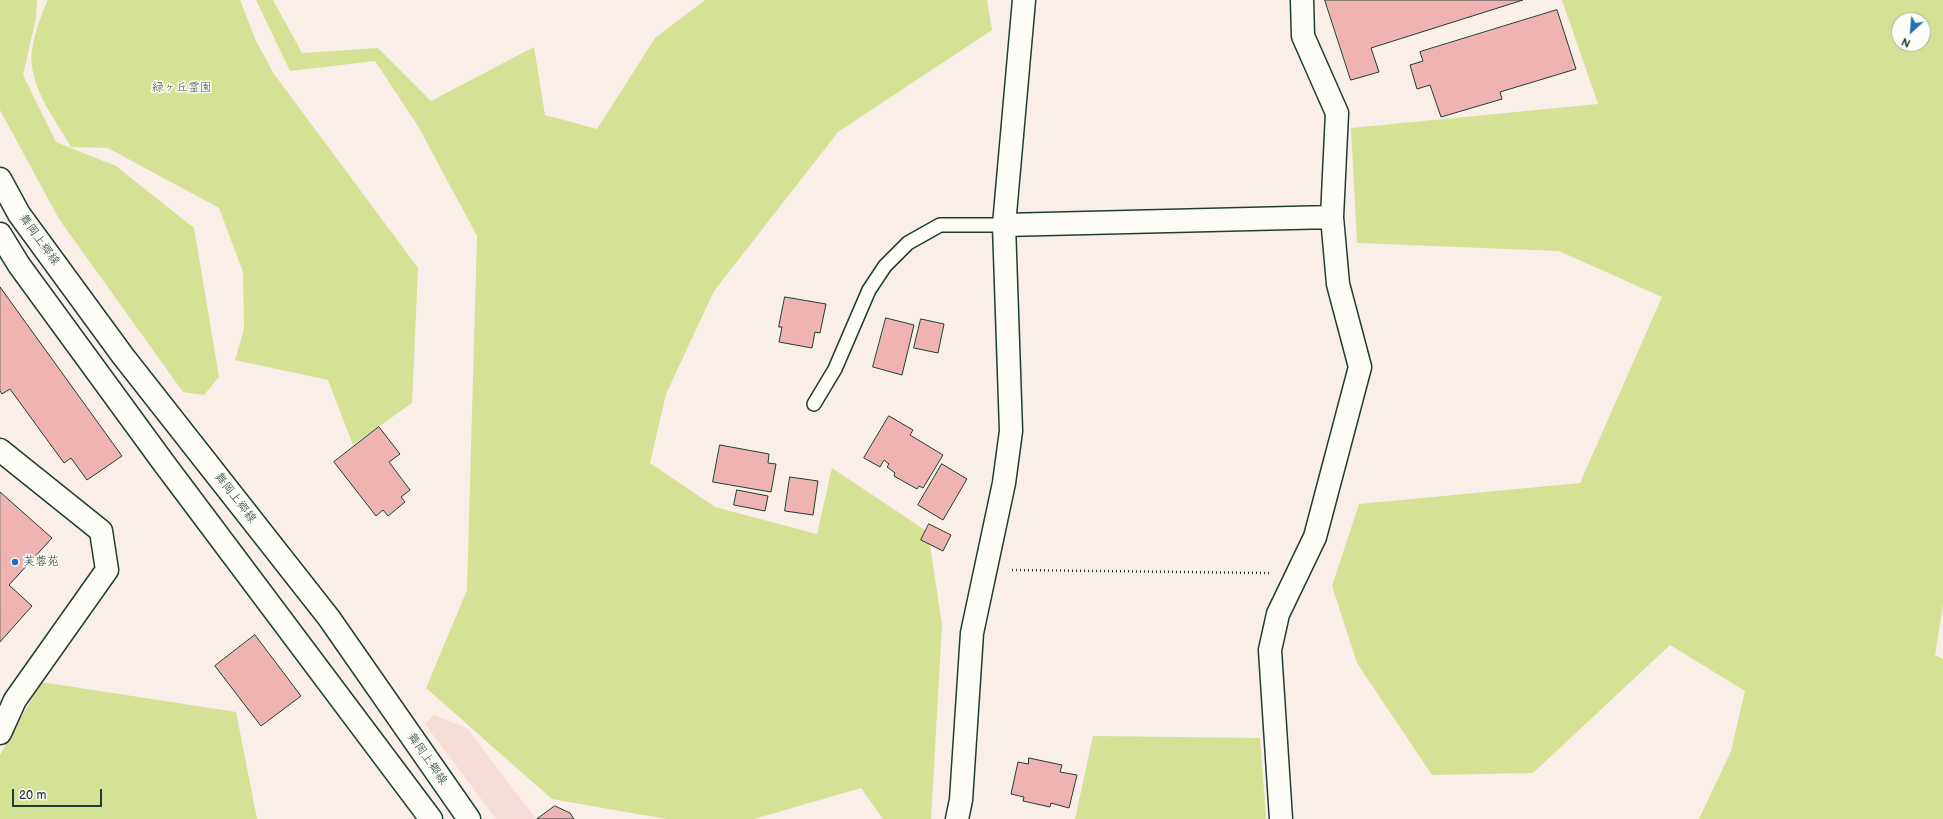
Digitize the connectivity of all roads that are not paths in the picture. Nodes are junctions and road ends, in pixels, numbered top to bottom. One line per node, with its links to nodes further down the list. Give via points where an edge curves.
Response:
1 (1024, 0): 5 (street)
2 (1302, 0): 4 (street, via 1303,36 1337,113)
3 (0, 179): 11 (street, 舞岡上郷線, via 19,214 123,356 329,618)
4 (1332, 216): 5 (street); 13 (street, via 1338,284 1360,367 1315,537 1278,614 1270,650)
5 (1004, 225): 7 (lane, via 940,225 904,247 885,266 869,290 835,369); 12 (street, via 1011,431 1004,482 972,633)
6 (0, 234): 10 (street, via 19,265 164,462)
7 (814, 404)
8 (0, 450): 9 (street, via 101,531 107,570 15,700)
9 (0, 733)
10 (431, 819)
11 (469, 819)
12 (957, 819)
13 (1281, 819)

